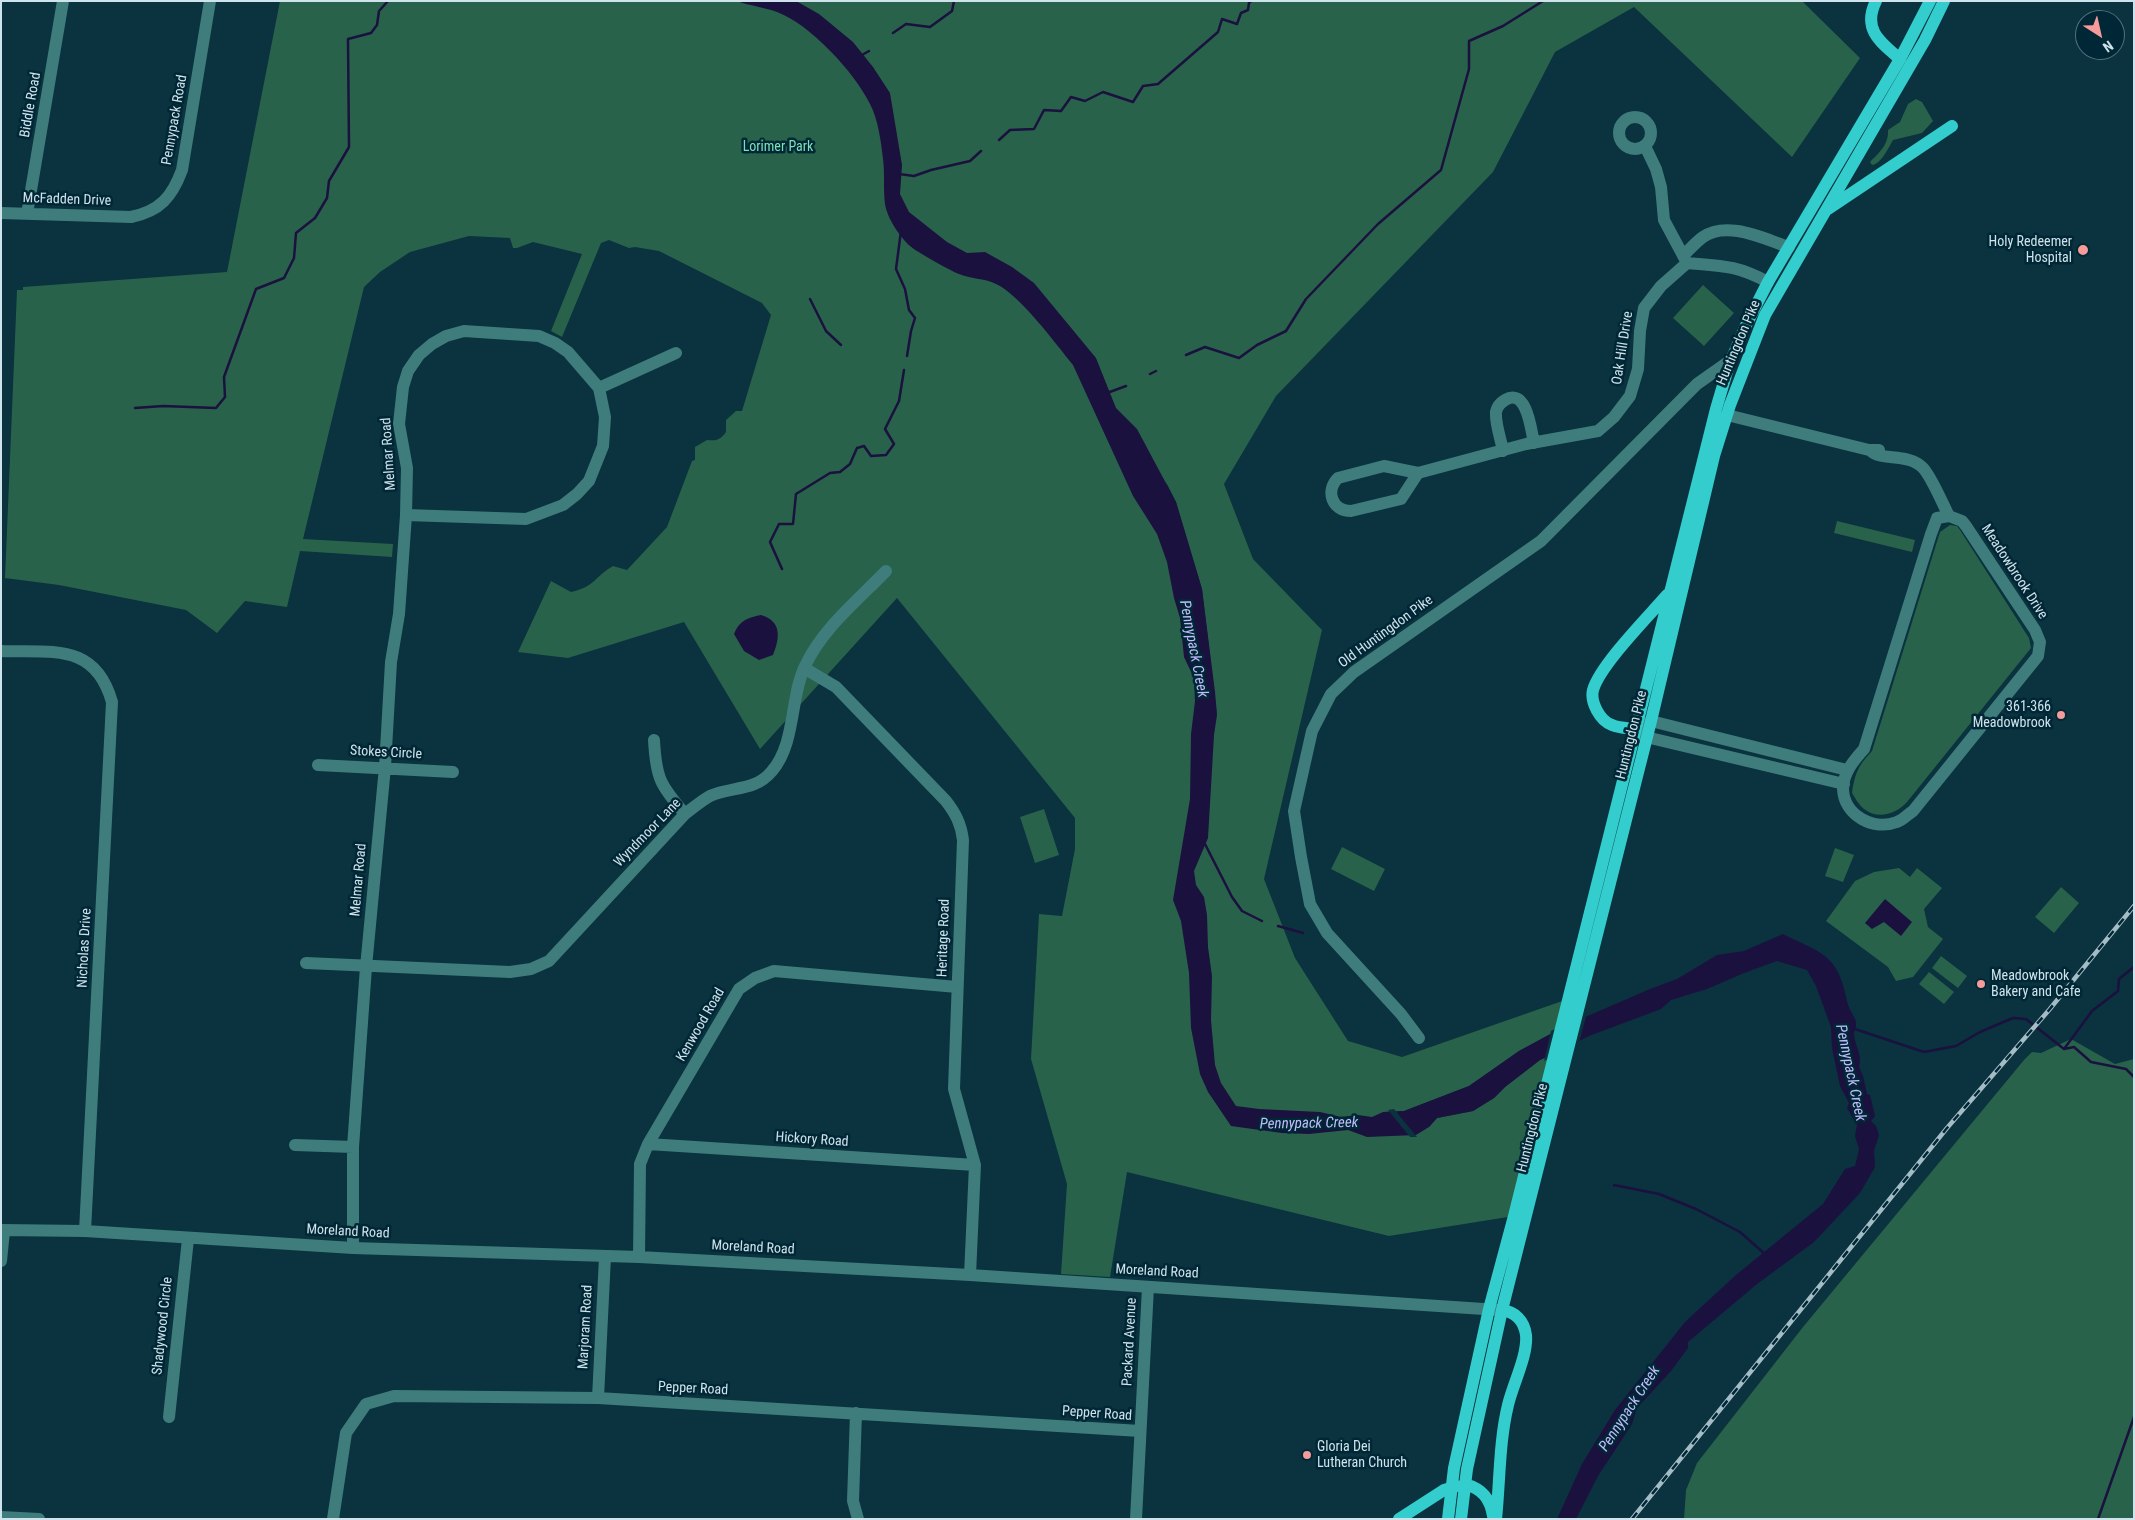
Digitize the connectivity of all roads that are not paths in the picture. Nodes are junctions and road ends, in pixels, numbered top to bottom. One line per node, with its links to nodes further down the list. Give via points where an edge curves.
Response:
1 (63, 1): 11 (street, Biddle Road)
2 (210, 1): 12 (street, Pennypack Road, via 182,170 175,188 164,202 142,215)
3 (1876, 1): 6 (main road, via 1871,11 1872,31)
4 (1930, 1): 6 (main road, Huntingdon Pike)
5 (1944, 1): 9 (main road, Huntingdon Pike, via 1925,40)
6 (1900, 59): 13 (main road, Huntingdon Pike)
7 (1952, 126): 9 (main road)
8 (1645, 146): 14 (street, via 1661,187 1664,220)
9 (1824, 212): 19 (main road, Huntingdon Pike, via 1765,314)
10 (1, 213): 11 (street, McFadden Drive)
11 (27, 214): 12 (street, McFadden Drive)
12 (131, 217)
13 (1789, 247): 14 (street, Oak Hill Drive, via 1741,232 1720,230 1704,236); 15 (main road, Huntingdon Pike)
14 (1685, 259): 15 (street, via 1747,271); 20 (street, Oak Hill Drive, via 1644,308 1638,369 1630,396 1614,418 1598,431)
15 (1768, 282): 17 (main road, Huntingdon Pike)
16 (676, 353): 18 (street)
17 (1731, 360): 26 (main road, Huntingdon Pike); 42 (street, Old Huntingdon Pike, via 1697,384 1541,541 1354,672 1331,694 1312,731 1294,811 1310,904 1327,933 1401,1014)
18 (599, 388): 23 (street, Melmar Road, via 605,416 603,446 589,481 563,505 526,519); 23 (street, Melmar Road, via 568,352 539,336 464,331 432,344 408,371 403,387 399,424 408,468)
19 (1727, 415): 24 (street, Meadowbrook Drive, via 1871,450 1874,454 1909,460 1923,468); 29 (main road, Huntingdon Pike, via 1714,456)
20 (1534, 443): 21 (street, Oak Hill Drive); 21 (street, via 1522,401 1507,398 1496,410)
21 (1503, 450): 22 (street, Oak Hill Drive)
22 (1418, 474): 22 (street, Oak Hill Drive, via 1384,466 1344,476 1333,485 1331,498 1339,508 1347,511 1395,502 1404,496)
23 (406, 515): 34 (street, Melmar Road, via 399,614 391,662)
24 (1949, 516): 35 (street, Meadowbrook Drive, via 1937,518 1935,523 1864,749); 37 (street, Meadowbrook Drive, via 1966,526 2035,630 2040,642 2038,656 1913,810 1898,822 1879,825 1854,814 1846,803)
25 (886, 571): 28 (street, Wyndmoor Lane, via 823,635)
26 (1669, 594): 30 (main road, Huntingdon Pike); 30 (main road, via 1616,654 1592,692 1596,709 1605,722)
27 (1, 651): 48 (street, Nicholas Drive, via 66,653 84,659 107,685 112,702)
28 (804, 668): 38 (street, Wyndmoor Lane, via 786,746 773,771 761,781 744,788 711,796); 41 (street, Heritage Road, via 836,687 955,813 963,840)
29 (1651, 721): 30 (street); 31 (main road, Huntingdon Pike); 35 (street)
30 (1635, 729): 31 (street); 56 (main road, Huntingdon Pike, via 1499,1276)
31 (1646, 737): 37 (street); 56 (main road, Huntingdon Pike, via 1522,1237 1508,1286)
32 (654, 740): 38 (street, via 656,767 665,791)
33 (318, 765): 34 (street, Stokes Circle)
34 (385, 767): 36 (street, Stokes Circle); 40 (street, Melmar Road)
35 (1848, 770): 37 (street, Meadowbrook Drive)
36 (453, 772)
37 (1844, 784)
38 (685, 814): 40 (street, Wyndmoor Lane, via 549,961 531,969 510,972)
39 (306, 963): 40 (street, Wyndmoor Lane)
40 (366, 967): 45 (street, Melmar Road)
41 (957, 987): 43 (street, Kenwood Road, via 774,971 755,978 739,989); 46 (street, Heritage Road, via 954,1089)
42 (1418, 1038)
43 (648, 1144): 46 (street, Hickory Road); 52 (street, Kenwood Road, via 640,1164)
44 (295, 1145): 45 (street)
45 (353, 1147): 50 (street, Melmar Road)
46 (975, 1165): 54 (street, Heritage Road)
47 (3, 1231): 48 (street, Moreland Road); 53 (street)
48 (86, 1231): 49 (street, Moreland Road)
49 (188, 1239): 50 (street, Moreland Road); 59 (street, Shadywood Circle)
50 (353, 1248): 51 (street, Moreland Road)
51 (605, 1257): 52 (street, Moreland Road); 57 (street, Marjoram Road)
52 (639, 1257): 54 (street, Moreland Road)
53 (1, 1262)
54 (970, 1274): 55 (street, Moreland Road)
55 (1148, 1287): 56 (street, Moreland Road); 60 (street, Packard Avenue)
56 (1495, 1310): 61 (main road, Huntingdon Pike); 62 (main road, Huntingdon Pike); 71 (main road, via 1511,1312 1521,1321 1526,1344 1502,1435)
57 (598, 1398): 58 (street, Pepper Road); 65 (street, Pepper Road, via 394,1396 366,1404 346,1433)
58 (856, 1413): 60 (street, Pepper Road); 66 (street, via 853,1501)
59 (169, 1417)
60 (1140, 1431): 67 (street, Packard Avenue)
61 (1465, 1484): 62 (main road); 70 (main road, Huntingdon Pike); 71 (main road, via 1484,1493)
62 (1451, 1487): 68 (main road); 69 (main road, Huntingdon Pike)
63 (1, 1517): 64 (street)
64 (39, 1519)
65 (333, 1519)
66 (858, 1519)
67 (1136, 1519)
68 (1399, 1519)
69 (1448, 1519)
70 (1461, 1519)
71 (1495, 1519)

